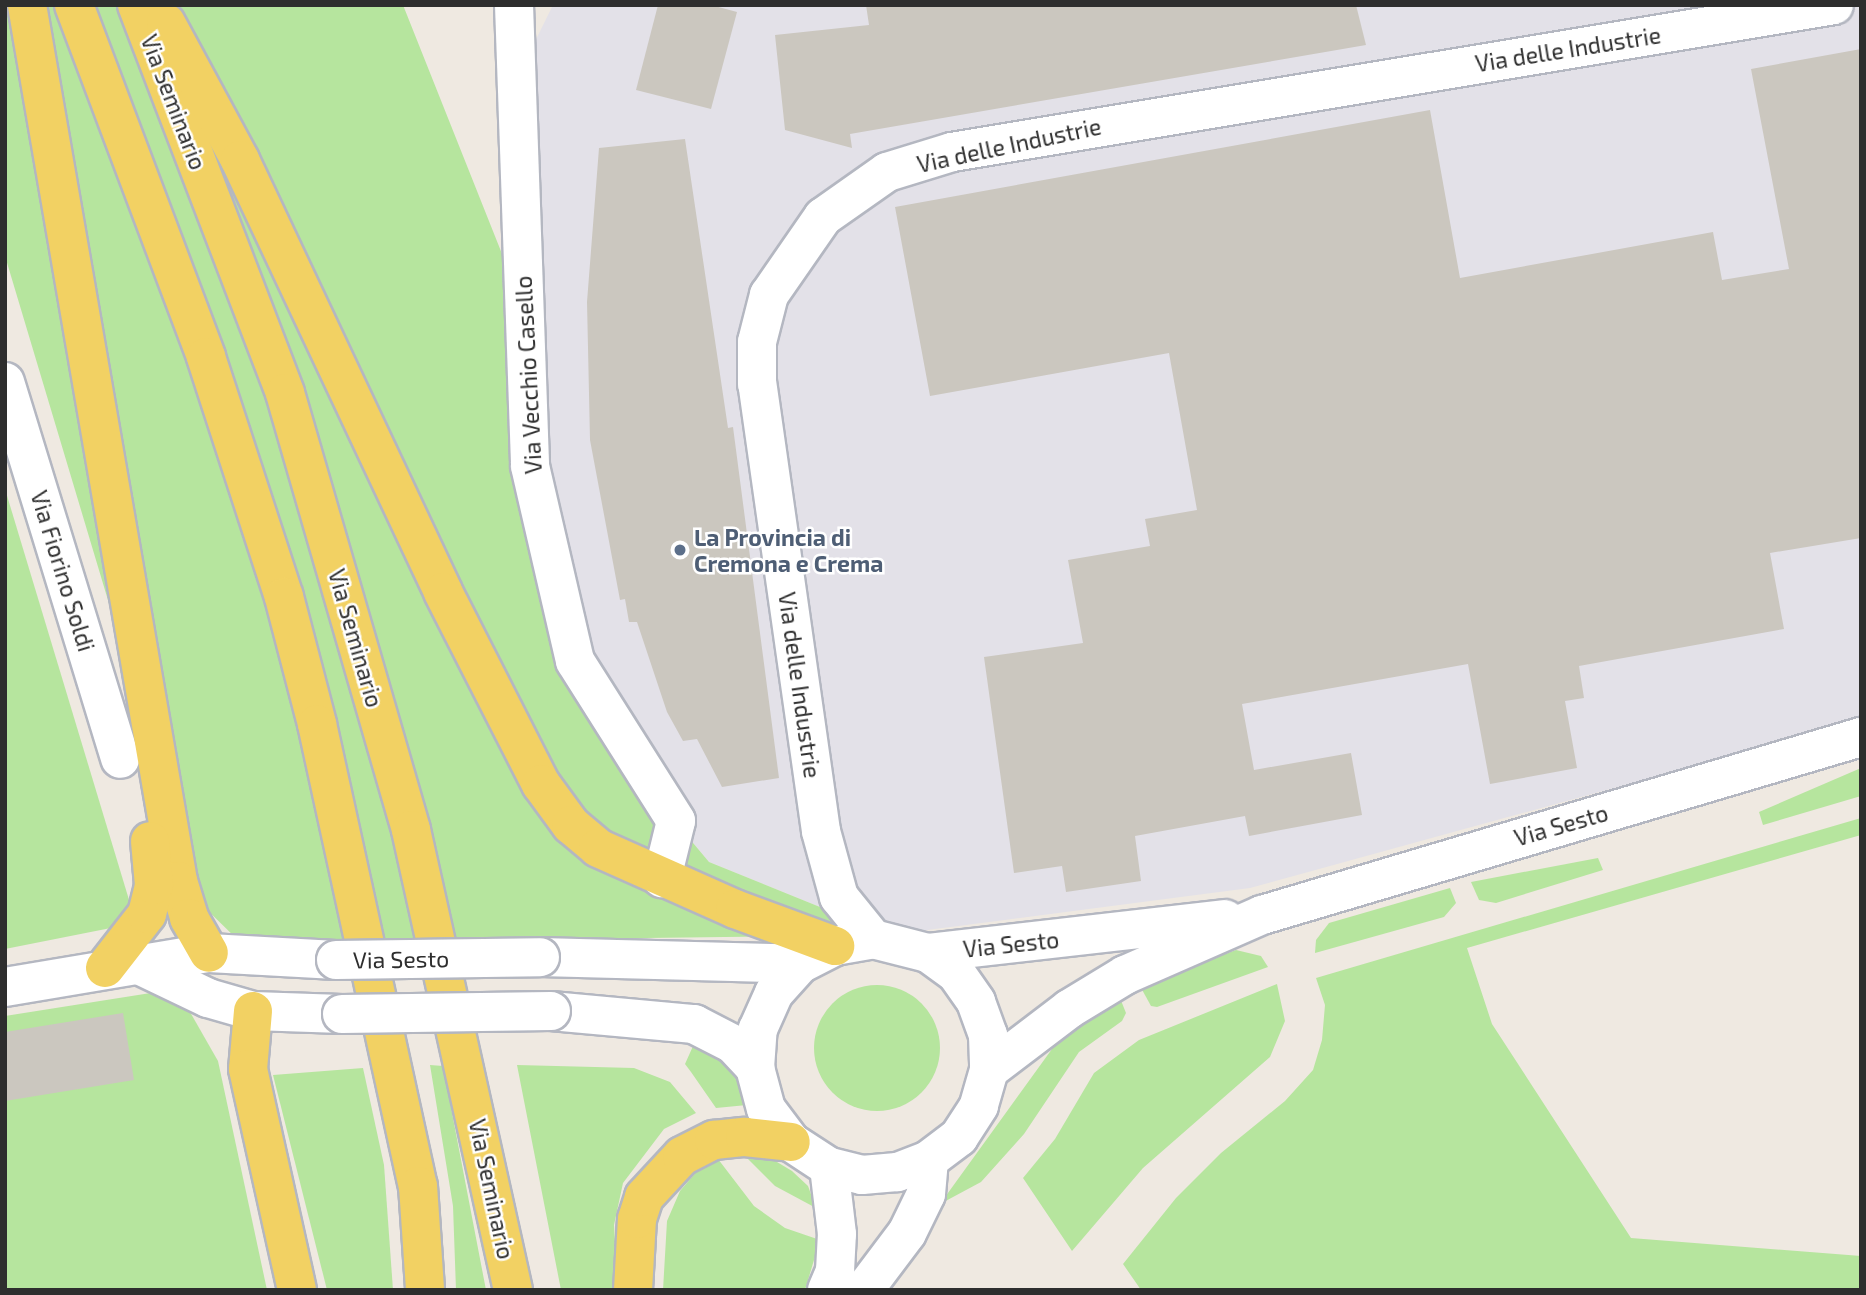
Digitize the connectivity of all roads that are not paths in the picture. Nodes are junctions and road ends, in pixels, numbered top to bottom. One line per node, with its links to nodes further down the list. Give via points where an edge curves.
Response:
1 (27, 5): 8 (main road)
2 (74, 5): 28 (main road, via 206,357 284,597 317,724 418,1186)
3 (137, 5): 29 (main road, Via Seminario, via 289,406 411,830)
4 (156, 5): 11 (main road, via 240,160 443,592 541,784 571,825 598,848)
5 (514, 5): 11 (street, Via Vecchio Casello, via 530,466 575,661 676,821)
6 (1834, 5): 13 (street, Via delle Industrie, via 952,152 887,173 823,217 769,295 757,342 757,384 821,831 839,897)
7 (5, 382): 10 (street, Via Fiorino Soldi)
8 (152, 716): 15 (main road, via 178,881 189,918); 19 (main road, via 148,827 154,885 146,914)
9 (1861, 737): 12 (street, Via Sesto)
10 (120, 759)
11 (662, 878): 14 (main road)
12 (1262, 915): 16 (street, Via Sesto); 23 (street, Via Sesto, via 1125,975 1069,1009)
13 (873, 939): 14 (street, Via Sesto); 16 (street, Via Sesto)
14 (835, 946): 18 (street, Via Sesto)
15 (209, 953): 17 (street, Via Sesto); 19 (street, Via Sesto); 21 (street)
16 (928, 953): 23 (street, Via Sesto, via 956,973 976,1002 988,1035)
17 (336, 960): 18 (street, Via Sesto, bridge, via 540,957); 21 (street, via 286,976 259,993)
18 (800, 964): 22 (street, Via Sesto, via 774,993 758,1029)
19 (120, 965): 20 (street, Via Sesto); 21 (street)
20 (5, 987)
21 (253, 1012): 22 (street, bridge, via 551,1011 694,1024 733,1044); 27 (main road, via 248,1069)
22 (755, 1068): 24 (street, Via Sesto, via 766,1109)
23 (989, 1070): 25 (street, Via Sesto, via 979,1106 959,1137)
24 (791, 1142): 26 (street, Via Sesto); 30 (main road, via 745,1137 714,1140 682,1156 645,1197 637,1219)
25 (929, 1160): 26 (street, Via Sesto, via 897,1172 874,1174); 32 (street, via 926,1194 907,1233)
26 (829, 1167): 31 (street, via 837,1234 835,1270)
27 (297, 1290)
28 (425, 1290)
29 (513, 1290)
30 (633, 1290)
31 (827, 1290)
32 (864, 1290)

